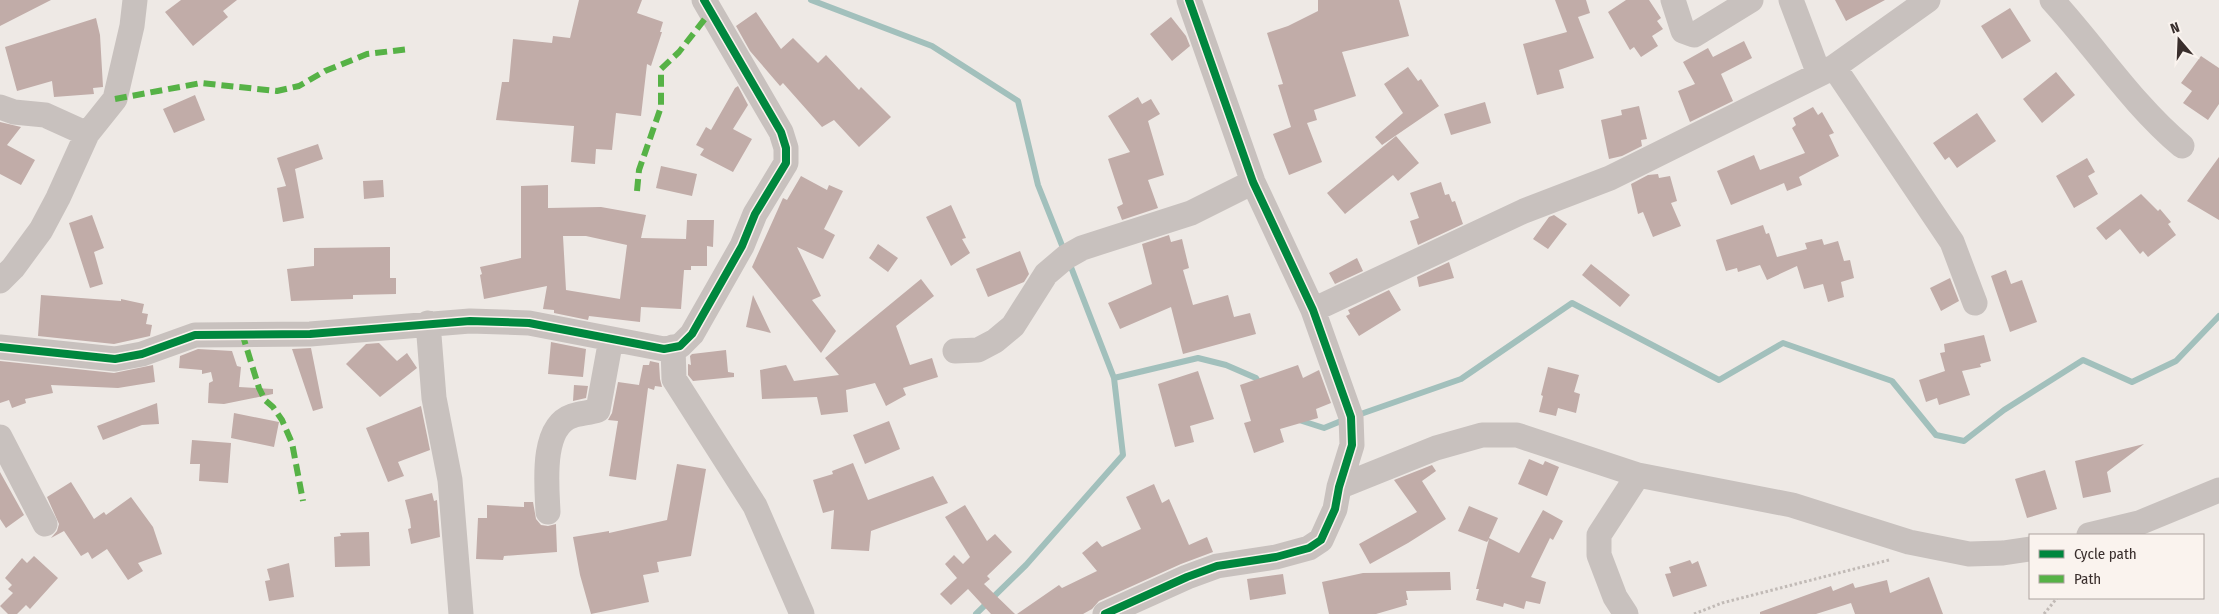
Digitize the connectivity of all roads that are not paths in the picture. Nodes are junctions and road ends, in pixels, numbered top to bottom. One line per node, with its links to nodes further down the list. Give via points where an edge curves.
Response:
1 (135, 0): 11 (street, via 115,99)
2 (704, 0): 20 (street, via 781,132 786,163 755,214 742,246 692,334 680,346)
3 (1189, 0): 13 (street)
4 (1673, 0): 5 (street, via 1683,30 1694,35)
5 (1751, 0)
6 (1791, 0): 9 (street)
7 (2052, 0): 12 (street, via 2150,116)
8 (1921, 2): 9 (street)
9 (1826, 71): 15 (street, via 1952,242); 16 (street, via 1610,178 1524,212)
10 (0, 107): 11 (street, via 45,116)
11 (87, 134): 14 (street, via 40,230)
12 (2182, 146)
13 (1253, 182): 16 (street); 21 (street, via 1191,213 1082,248 1066,257 1046,274 1012,326 995,341 978,350)
14 (0, 281)
15 (1975, 303)
16 (1313, 310): 24 (street, via 1351,417 1352,445)
17 (428, 323): 18 (street, via 529,323); 19 (street, via 310,334 195,334 142,354 115,359); 30 (street, via 434,398 450,480)
18 (611, 339): 20 (street, via 664,349); 26 (street, via 598,410 570,416 563,421 548,450)
19 (0, 347)
20 (673, 347): 31 (street, via 674,378 755,506)
21 (955, 351)
22 (0, 438): 27 (street)
23 (1638, 475): 24 (street, via 1517,435 1482,435 1436,448); 29 (street, via 1792,505 1909,542 1970,554); 33 (street, via 1598,535 1599,555 1615,597)
24 (1339, 487): 32 (street, via 1335,510 1321,540 1309,548 1217,566)
25 (2219, 490): 28 (street, via 2139,523)
26 (548, 512)
27 (45, 524)
28 (2093, 534)
29 (2029, 549)
30 (461, 614)
31 (802, 614)
32 (1105, 614)
33 (1626, 614)

